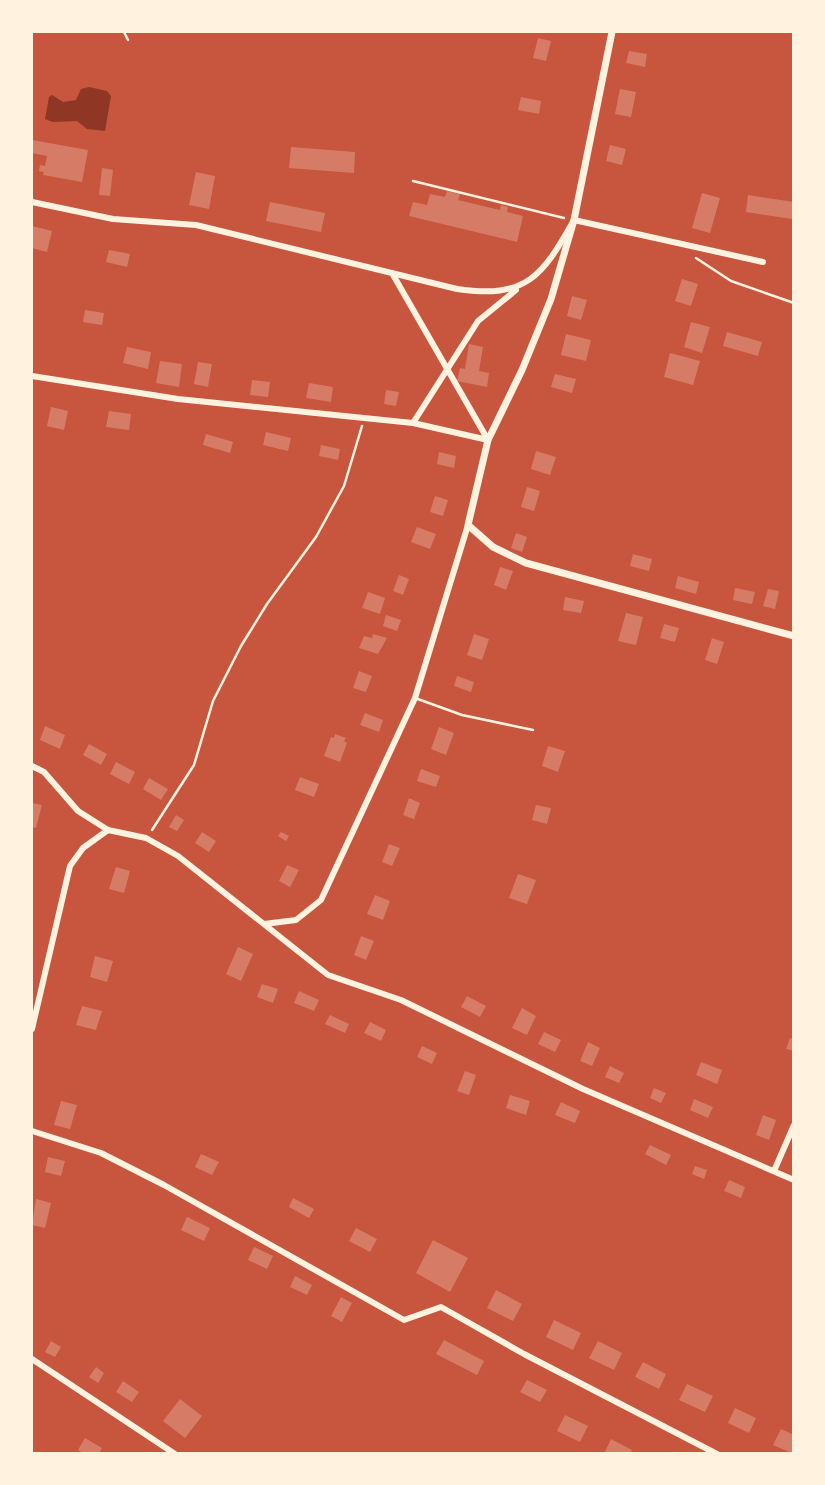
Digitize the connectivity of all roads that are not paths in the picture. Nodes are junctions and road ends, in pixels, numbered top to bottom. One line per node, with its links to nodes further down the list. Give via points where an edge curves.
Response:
1 (612, 32): 3 (street)
2 (32, 202): 5 (street, via 113,219 196,225)
3 (574, 220): 4 (street); 6 (street, via 548,262); 10 (street, via 551,299)
4 (763, 262)
5 (392, 272): 6 (street, via 482,293); 7 (street)
6 (520, 286): 7 (street, via 478,321)
7 (447, 367): 9 (street); 10 (street)
8 (32, 376): 9 (street, via 177,399)
9 (413, 423): 10 (street)
10 (488, 440): 11 (street)
11 (468, 525): 12 (street, via 493,547 526,563); 13 (street)
12 (793, 636)
13 (415, 698): 14 (lane, via 462,715); 17 (street, via 321,900 296,920)
14 (533, 730)
15 (32, 766): 16 (street, via 44,772 78,811)
16 (108, 830): 17 (street, via 146,838 178,856); 18 (street, via 83,848 71,866)
17 (264, 924): 21 (street, via 328,975 401,1000 583,1089)
18 (32, 1029)
19 (793, 1125): 21 (street)
20 (32, 1130): 25 (street, via 101,1153 164,1185 404,1320 440,1307)
21 (774, 1171): 22 (street)
22 (793, 1180)
23 (32, 1359): 24 (street)
24 (176, 1454)
25 (716, 1454)

